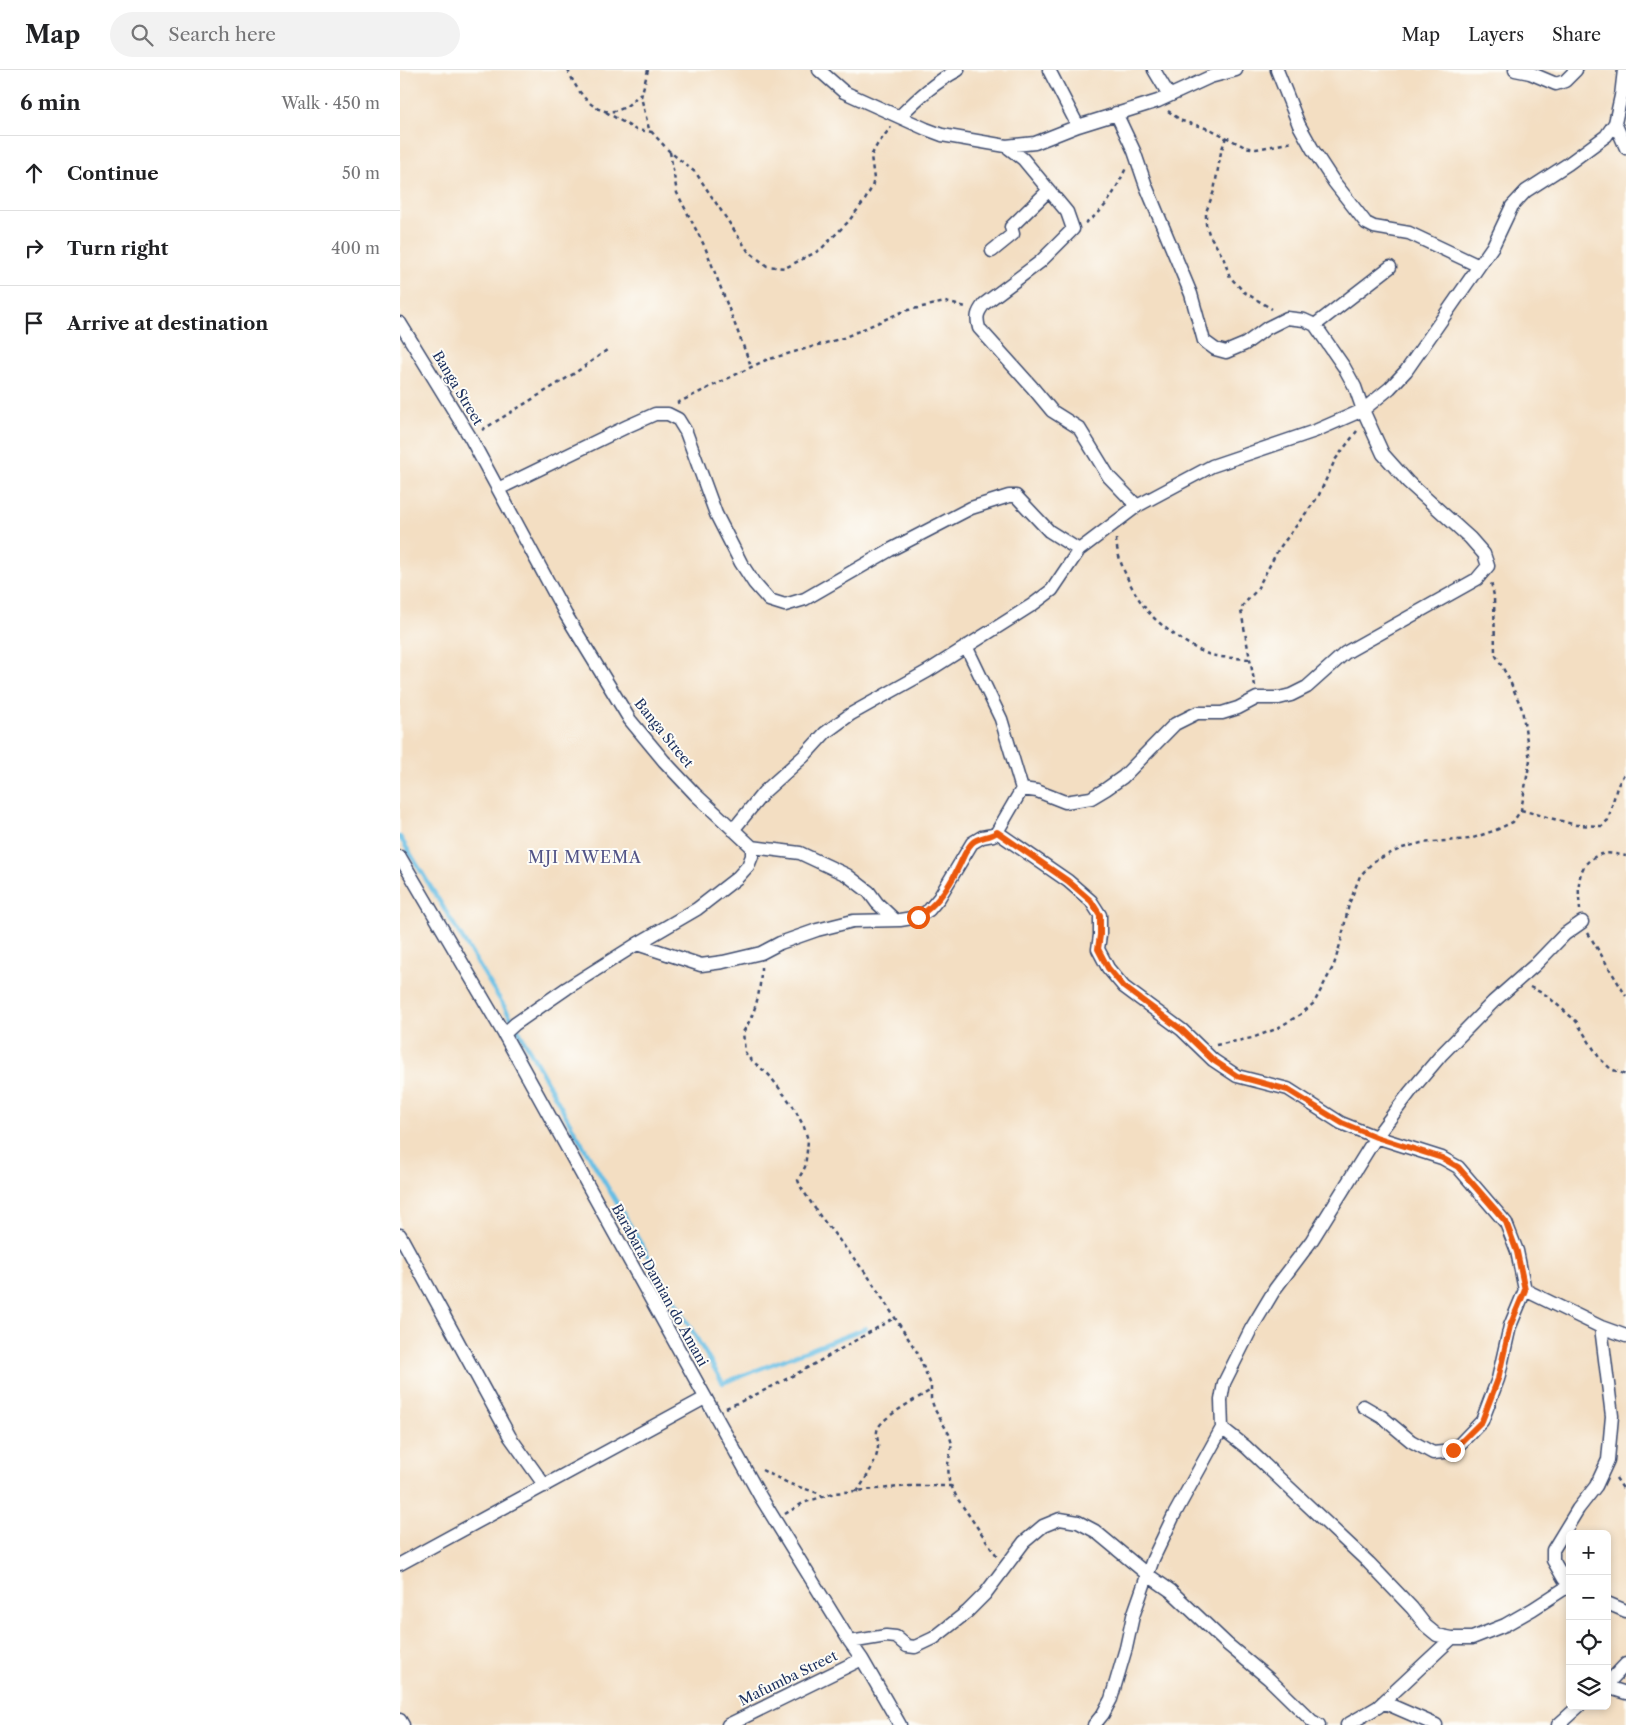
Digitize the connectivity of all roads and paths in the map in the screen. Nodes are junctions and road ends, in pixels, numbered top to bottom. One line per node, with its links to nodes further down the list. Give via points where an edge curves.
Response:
1 (568, 70): 14 (path, via 581,96)
2 (648, 70): 12 (path)
3 (819, 70): 16 (street, via 844,92)
4 (958, 70): 16 (street, via 920,96)
5 (1049, 70): 18 (street)
6 (1154, 70): 13 (street)
7 (1236, 70): 13 (street, via 1210,77)
8 (1277, 70): 21 (street)
9 (1515, 70): 10 (street, via 1556,84 1565,81)
10 (1576, 70)
11 (1624, 70): 17 (street)
12 (642, 92): 14 (path, via 621,109); 19 (path)
13 (1164, 98): 15 (street); 20 (path, via 1169,113)
14 (605, 111): 19 (path, via 636,130)
15 (1116, 113): 18 (street); 25 (street)
16 (900, 116): 22 (street, via 942,135); 24 (path, via 871,156 874,179 859,208 820,250 785,268 767,266 748,251 696,173)
17 (1614, 123): 23 (street); 29 (street, via 1606,136 1526,191 1512,206 1493,246)
18 (1078, 126): 22 (street, via 1035,143)
19 (652, 132): 24 (path)
20 (1226, 137): 21 (path, via 1245,148 1256,149); 31 (path, via 1206,212 1209,234 1230,276 1244,292)
21 (1307, 139): 29 (street, via 1334,182 1366,223 1409,233)
22 (1006, 146): 26 (street, via 1023,159)
23 (1626, 148)
24 (669, 151): 36 (path, via 677,193 705,247)
25 (1134, 151): 27 (path, via 1116,188 1099,213); 31 (street, via 1191,294 1204,341 1226,352)
26 (1048, 191): 27 (street, via 1067,212); 28 (street, via 1011,227 1013,234)
27 (1073, 229): 32 (street, via 1040,262 984,304)
28 (992, 251)
29 (1479, 266): 37 (street, via 1406,371)
30 (1390, 267): 34 (street)
31 (1287, 318): 34 (street, via 1304,320)
32 (976, 319): 36 (path, via 968,307 945,302 904,311 843,338); 41 (street, via 979,328 1052,411 1079,428 1108,477)
33 (400, 323): 39 (street, Banga Street)
34 (1316, 326): 37 (street, via 1355,387)
35 (607, 350): 39 (path)
36 (751, 366): 38 (path)
37 (1361, 411): 41 (street, via 1315,431 1212,466); 44 (street, via 1383,454 1394,468 1470,538 1484,554); 46 (path, via 1358,430 1335,460 1318,497 1278,550 1256,592 1243,605 1241,611)
38 (655, 414): 40 (street); 43 (street, via 668,414 678,419 686,432 716,514 741,563 769,600 785,605 805,599 972,508 1009,496 1016,496 1049,531)
39 (470, 437): 40 (street, Banga Street)
40 (498, 489): 51 (street, Banga Street, via 566,615 630,720 664,761)
41 (1137, 506): 42 (street)
42 (1115, 522): 43 (street); 46 (path, via 1116,548 1122,565 1147,610 1197,649 1224,658)
43 (1079, 550): 45 (street, via 1052,590)
44 (1488, 566): 47 (street, via 1477,579 1345,653 1307,687 1279,698); 50 (path, via 1494,596 1494,654 1522,709 1530,760)
45 (966, 646): 49 (street, via 1001,719); 51 (street, via 825,732 748,809)
46 (1249, 659): 47 (path)
47 (1257, 698): 49 (street, via 1222,713 1197,712 1176,724 1122,777 1091,798 1065,802)
48 (1626, 770): 50 (path, via 1617,787 1608,820 1602,826 1576,825)
49 (1022, 789): 52 (street)
50 (1521, 810): 63 (path, via 1513,822 1496,830 1470,839 1421,843 1374,861 1360,876 1349,904 1334,965 1314,1003 1302,1014 1252,1038)
51 (733, 830): 53 (street, Banga Street)
52 (997, 832): 56 (street, via 972,843 948,886 929,910 918,917); 63 (street, via 1068,881 1091,901 1100,915 1098,949 1108,968 1124,987 1182,1030)
53 (752, 847): 56 (street, via 800,853 847,875 869,892); 58 (street, via 748,866 737,878 697,909)
54 (1626, 856): 57 (path, via 1603,854 1585,864 1578,883)
55 (400, 857): 62 (street, Barabara Damian do Amani)
56 (895, 920): 59 (street, via 835,925 780,943)
57 (1582, 922): 60 (street, via 1565,934); 61 (path)
58 (636, 944): 59 (street, via 700,964); 62 (street, via 567,988)
59 (761, 953): 68 (path, via 760,988 751,1020 743,1032 746,1052 769,1075 804,1127 808,1140 804,1167 798,1180 800,1186)
60 (1518, 980): 64 (path, via 1546,996 1576,1021 1600,1059 1611,1069); 65 (street, via 1442,1054)
61 (1626, 996)
62 (504, 1034): 72 (street, Barabara Damian do Amani)
63 (1200, 1048): 65 (street, via 1237,1076 1288,1090 1342,1123)
64 (1626, 1075)
65 (1376, 1137): 67 (street, via 1442,1158 1458,1167 1506,1222 1517,1252); 75 (street, via 1312,1240 1275,1289 1251,1329 1224,1383)
66 (400, 1235): 77 (street, via 510,1437)
67 (1525, 1290): 69 (street); 73 (street, via 1510,1326 1498,1379 1482,1421 1453,1450 1433,1453 1410,1441)
68 (896, 1317): 71 (path, via 917,1352); 74 (path, via 809,1368)
69 (1601, 1327): 70 (street); 85 (street, via 1612,1416 1608,1460 1596,1486 1553,1550 1553,1560)
70 (1626, 1336)
71 (931, 1390): 78 (path, via 935,1410 950,1434 948,1481); 79 (path, via 883,1420 877,1430 879,1446 874,1461)
72 (705, 1398): 74 (street, Barabara Damian do Amani); 77 (street)
73 (1364, 1406)
74 (714, 1414): 76 (street, Barabara Damian do Amani)
75 (1222, 1428): 84 (street, via 1174,1515); 89 (street, via 1369,1563 1426,1626 1437,1635)
76 (738, 1457): 80 (path, via 790,1484); 81 (street, Barabara Damian do Amani)
77 (545, 1486): 82 (street)
78 (951, 1486): 79 (path, via 910,1486); 83 (path)
79 (857, 1492): 80 (path)
80 (822, 1496): 81 (path)
81 (774, 1520): 90 (street, Barabara Damian do Amani)
82 (400, 1563)
83 (1005, 1567): 84 (street, via 1024,1542 1043,1526 1060,1520 1078,1522 1094,1531); 90 (street, via 967,1612 934,1638 915,1647 907,1646 896,1637 886,1636)
84 (1148, 1575): 102 (street, via 1133,1616 1111,1699); 103 (street, via 1170,1591)
85 (1566, 1581)
86 (1566, 1587): 89 (street, via 1505,1625 1472,1638)
87 (1611, 1605): 88 (street)
88 (1626, 1611)
89 (1452, 1638): 96 (street)
90 (850, 1642): 91 (street, Barabara Damian do Amani)
91 (862, 1659): 100 (street, Mafumba Street); 101 (street, Barabara Damian do Amani)
92 (1626, 1664): 93 (street)
93 (1611, 1681)
94 (1611, 1687): 95 (street)
95 (1626, 1693)
96 (1383, 1702): 104 (street); 105 (street)
97 (1575, 1710): 106 (street)
98 (400, 1720): 99 (street)
99 (403, 1725)
100 (728, 1725)
101 (900, 1725)
102 (1094, 1725)
103 (1318, 1725)
104 (1346, 1725)
105 (1436, 1725)
106 (1558, 1725)

